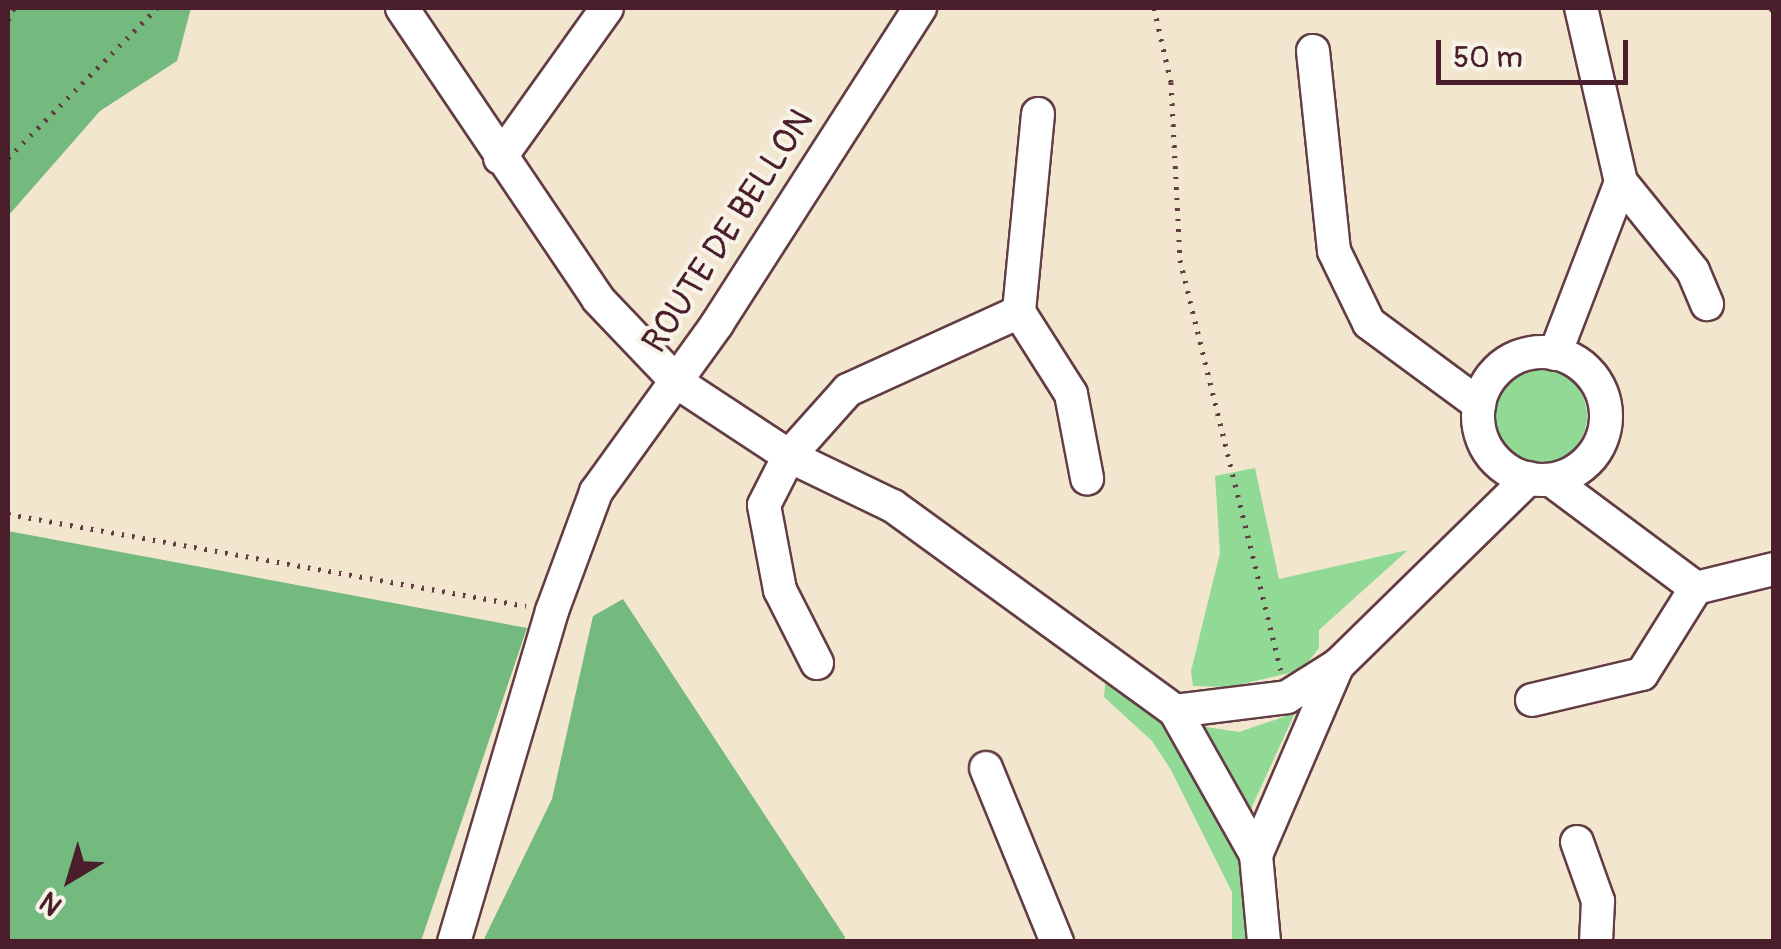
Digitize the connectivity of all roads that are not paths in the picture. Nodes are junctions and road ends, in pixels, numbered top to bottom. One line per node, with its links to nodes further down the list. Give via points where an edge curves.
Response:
1 (402, 8): 7 (street)
2 (607, 8): 7 (street)
3 (920, 8): 12 (street, ROUTE DE BELLON)
4 (1581, 8): 8 (street)
5 (1313, 51): 13 (street, via 1334,251 1369,323)
6 (1038, 114): 10 (street)
7 (500, 158): 12 (street, via 598,299)
8 (1621, 182): 9 (street, via 1693,271); 11 (street)
9 (1706, 304)
10 (1019, 312): 14 (street, via 848,390); 15 (street, via 1071,394)
11 (1555, 354): 13 (street, via 1516,358 1492,377); 16 (street, via 1592,377 1606,419 1590,460)
12 (678, 383): 14 (street); 17 (street, ROUTE DE BELLON)
13 (1479, 404): 16 (street, via 1490,454)
14 (789, 456): 20 (street, via 764,505 780,590); 23 (street, via 893,506)
15 (1086, 478)
16 (1540, 479): 19 (street); 21 (street)
17 (596, 492): 27 (street, ROUTE DE BELLON, via 552,610); 28 (street, via 590,545)
18 (1774, 570): 19 (street)
19 (1696, 588): 22 (street, via 1642,674)
20 (817, 663)
21 (1338, 665): 23 (street, via 1287,697); 26 (street)
22 (1532, 700)
23 (1175, 711): 26 (street)
24 (986, 768): 29 (street)
25 (1576, 842): 31 (street, via 1598,901)
26 (1256, 855): 30 (street)
27 (454, 942)
28 (467, 942)
29 (1058, 942)
30 (1264, 942)
31 (1596, 942)

